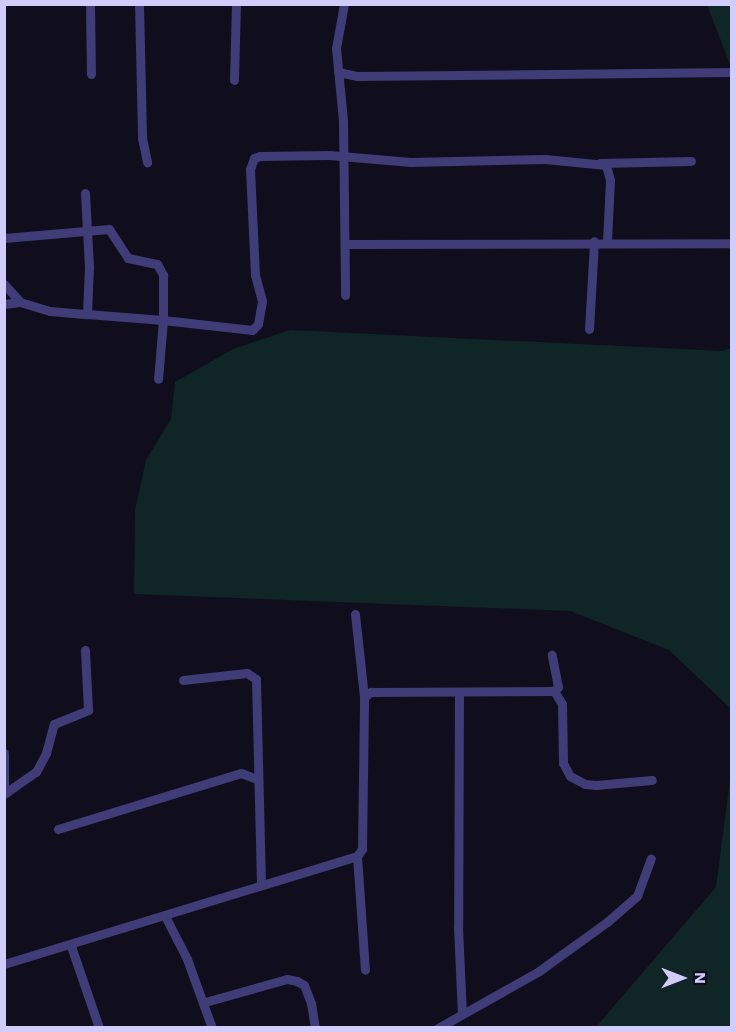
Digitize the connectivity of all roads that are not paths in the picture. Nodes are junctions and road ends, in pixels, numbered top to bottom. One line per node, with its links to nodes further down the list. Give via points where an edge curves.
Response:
1 (90, 4): 7 (street)
2 (140, 4): 11 (street, via 142,138)
3 (237, 4): 8 (street)
4 (344, 4): 5 (street, via 336,48)
5 (338, 72): 6 (street, via 357,76); 9 (street)
6 (732, 72)
7 (91, 74)
8 (234, 80)
9 (344, 158): 12 (street); 19 (street); 25 (street, via 254,158 250,180 254,263 262,301 258,324 252,330)
10 (691, 161): 12 (street)
11 (147, 162)
12 (594, 163): 16 (street, via 610,169)
13 (85, 193): 14 (street)
14 (86, 230): 15 (street); 24 (street); 25 (street, via 108,229 128,258 157,264 163,275)
15 (4, 238)
16 (607, 241): 17 (street); 18 (street)
17 (594, 242): 19 (street); 26 (street)
18 (732, 243)
19 (345, 244): 21 (street)
20 (4, 284): 22 (street)
21 (345, 295)
22 (20, 302): 23 (street); 24 (street, via 50,311)
23 (4, 304)
24 (87, 314): 25 (street)
25 (163, 320): 27 (street)
26 (589, 329)
27 (158, 379)
28 (355, 614): 34 (street)
29 (86, 651): 38 (street, via 88,710 54,724 36,772)
30 (552, 655): 32 (street, via 558,687)
31 (183, 680): 36 (street, via 247,673 256,679)
32 (554, 692): 33 (street); 37 (street, via 562,704 563,762 570,776 596,785)
33 (459, 693): 34 (street, via 371,692); 48 (street, via 458,927)
34 (364, 697): 40 (street, via 362,849)
35 (4, 753): 38 (street)
36 (257, 779): 39 (street, via 246,773 233,775); 42 (street)
37 (652, 780)
38 (4, 793)
39 (58, 829)
40 (357, 856): 42 (street); 46 (street)
41 (651, 858): 48 (street, via 632,902 539,971)
42 (261, 884): 43 (street)
43 (165, 916): 44 (street); 47 (street, via 174,928)
44 (71, 946): 45 (street); 49 (street)
45 (4, 964)
46 (365, 970)
47 (205, 1002): 50 (street); 51 (street, via 287,979 297,981 304,985 311,1003)
48 (462, 1014): 52 (street)
49 (99, 1028)
50 (212, 1028)
51 (315, 1028)
52 (438, 1028)

